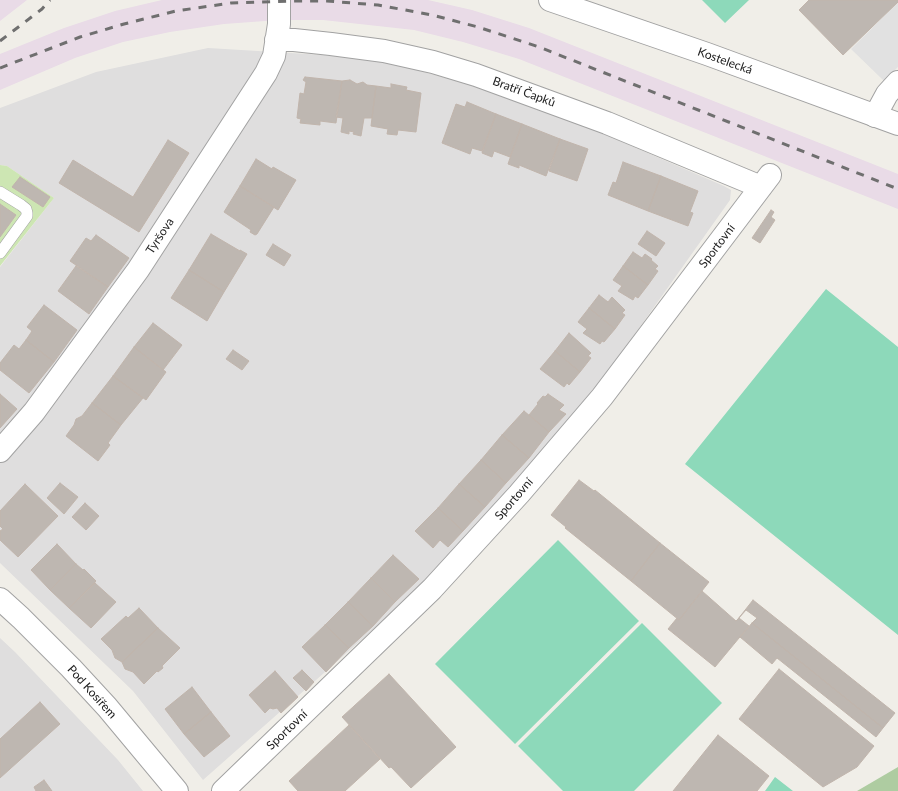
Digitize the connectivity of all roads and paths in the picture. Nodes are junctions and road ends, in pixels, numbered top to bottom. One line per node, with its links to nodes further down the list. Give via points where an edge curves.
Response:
1 (279, 0): 4 (street, Tyršova)
2 (550, 0): 3 (street, Kostelecká)
3 (572, 3): 6 (street, Kostelecká)
4 (276, 40): 8 (street, Bratří Čapků, via 384,51 432,62 476,75); 11 (street, Tyršova, via 274,56 266,73 138,270 34,412)
5 (898, 82): 6 (street, via 887,94)
6 (875, 116): 7 (street, Kostelecká)
7 (898, 124)
8 (765, 181): 14 (street, Sportovní, via 602,397 519,494 432,589)
9 (0, 192): 10 (lane, via 26,209 27,216)
10 (0, 253)
11 (0, 452)
12 (0, 599): 13 (street, Pod Kosířem, via 107,707)
13 (177, 791)
14 (223, 791)

